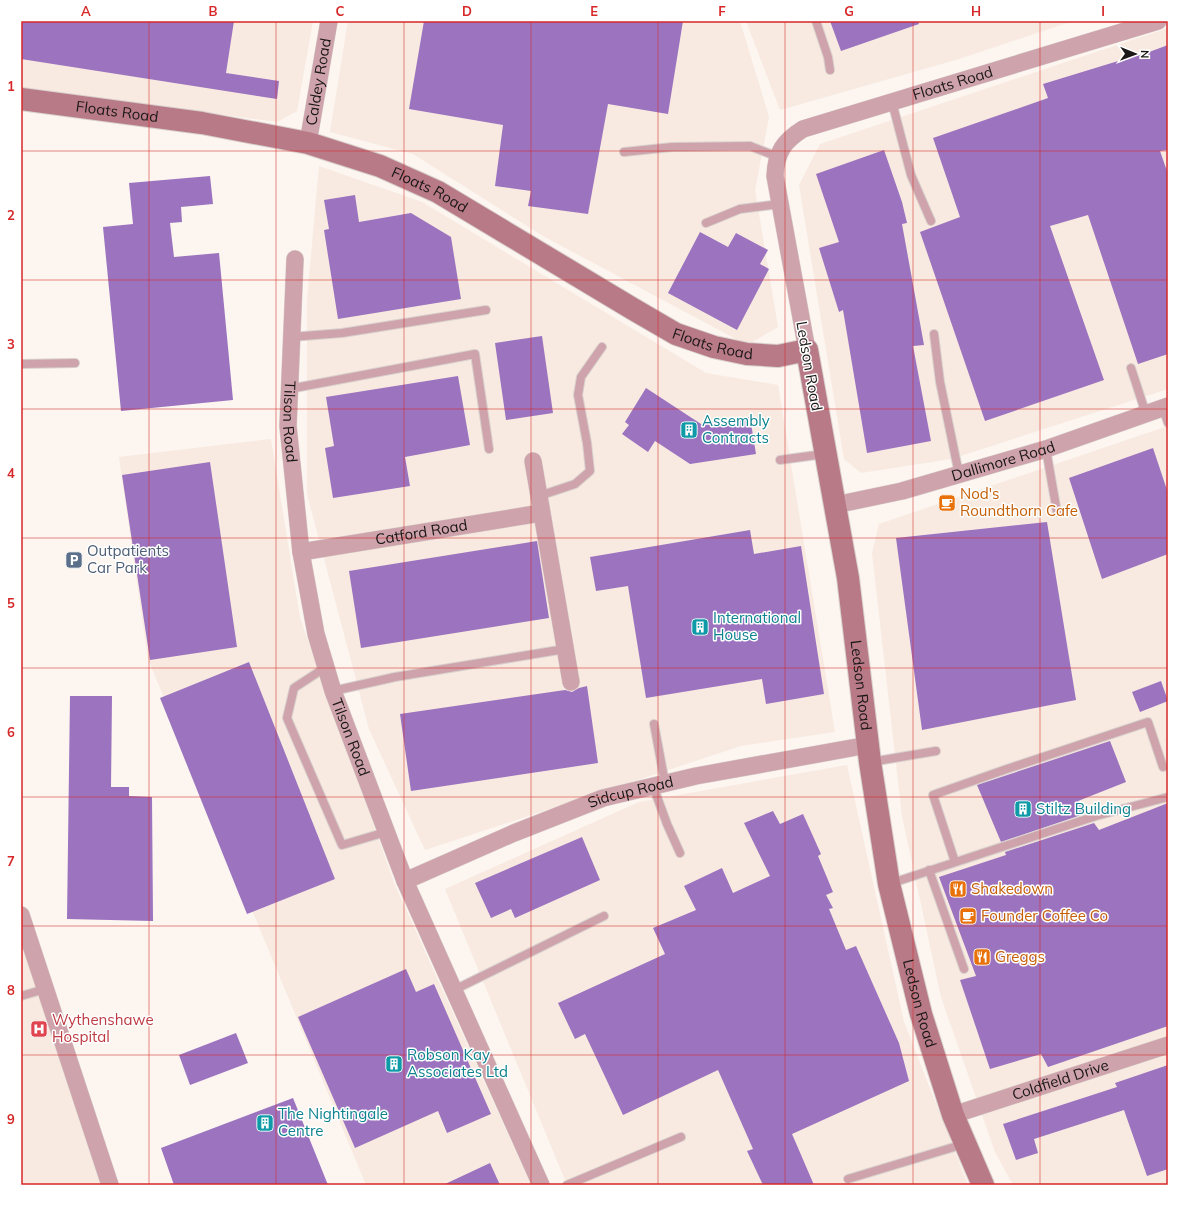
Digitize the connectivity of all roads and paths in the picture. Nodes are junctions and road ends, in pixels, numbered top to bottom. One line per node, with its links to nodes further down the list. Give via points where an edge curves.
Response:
1 (328, 21): 7 (street, Caldey Road)
2 (816, 21): 4 (lane)
3 (1158, 21): 6 (street, Floats Road)
4 (830, 70)
5 (21, 99): 7 (street, Floats Road, via 202,123)
6 (892, 102): 9 (street, Floats Road, via 803,129 788,139); 12 (lane, via 911,175)
7 (308, 143): 19 (street, Floats Road, via 380,166 438,192 676,334 714,347 747,354 778,356)
8 (624, 152): 9 (lane, via 672,147 750,146)
9 (778, 157): 10 (street, Floats Road)
10 (775, 176): 11 (street, Ledson Road)
11 (780, 204): 13 (lane, via 740,209); 19 (street, Ledson Road)
12 (931, 221)
13 (706, 223)
14 (295, 259): 17 (street, Tilson Road)
15 (486, 310): 17 (lane, via 342,333)
16 (934, 334): 31 (lane, via 940,382)
17 (292, 337): 23 (street, Tilson Road)
18 (602, 347): 32 (lane, via 581,377 578,395 590,471 576,484)
19 (807, 350): 28 (street, Ledson Road)
20 (75, 363): 21 (lane)
21 (21, 364)
22 (1131, 368): 25 (lane)
23 (289, 390): 26 (lane, via 475,354); 35 (street, Tilson Road, via 288,426)
24 (1166, 412): 25 (street, Dallimore Road)
25 (1146, 414): 27 (street, Dallimore Road)
26 (489, 448)
27 (1046, 449): 31 (street, Dallimore Road); 34 (lane)
28 (825, 454): 29 (lane); 33 (street, Ledson Road)
29 (780, 460)
30 (533, 461): 32 (street)
31 (959, 474): 33 (street, Dallimore Road, via 902,491)
32 (540, 505): 35 (street, Catford Road); 36 (street)
33 (835, 506): 42 (street, Ledson Road, via 848,578)
34 (1057, 512)
35 (301, 552): 37 (street, Tilson Road, via 316,634)
36 (565, 649): 38 (street); 39 (lane, via 395,677)
37 (326, 667): 39 (street, Tilson Road); 46 (lane, via 294,688 286,718 342,845)
38 (571, 682)
39 (333, 691): 46 (street, Tilson Road)
40 (654, 724): 44 (lane)
41 (936, 751): 42 (lane)
42 (869, 754): 44 (street, Sidcup Road, via 696,776); 51 (street, Ledson Road)
43 (1163, 767): 48 (lane, via 1148,722 933,796)
44 (659, 784): 47 (lane, via 667,824); 50 (street, Sidcup Road, via 603,798 514,833)
45 (1168, 797): 48 (lane, via 1096,816)
46 (386, 832): 50 (street, Tilson Road)
47 (680, 854)
48 (954, 862): 49 (lane)
49 (929, 870): 51 (lane); 54 (lane)
50 (405, 881): 56 (street, Tilson Road)
51 (889, 884): 59 (street, Ledson Road, via 921,1014)
52 (21, 915): 55 (street)
53 (604, 916): 56 (lane)
54 (964, 969)
55 (45, 989): 57 (lane); 63 (street)
56 (454, 990): 64 (street, Tilson Road)
57 (21, 996)
58 (1168, 1046): 59 (street, Coldfield Drive)
59 (954, 1115): 61 (street, Ledson Road)
60 (681, 1137): 65 (lane)
61 (965, 1144): 62 (lane); 66 (street, Ledson Road)
62 (848, 1179)
63 (110, 1185)
64 (541, 1185)
65 (567, 1185)
66 (984, 1185)

